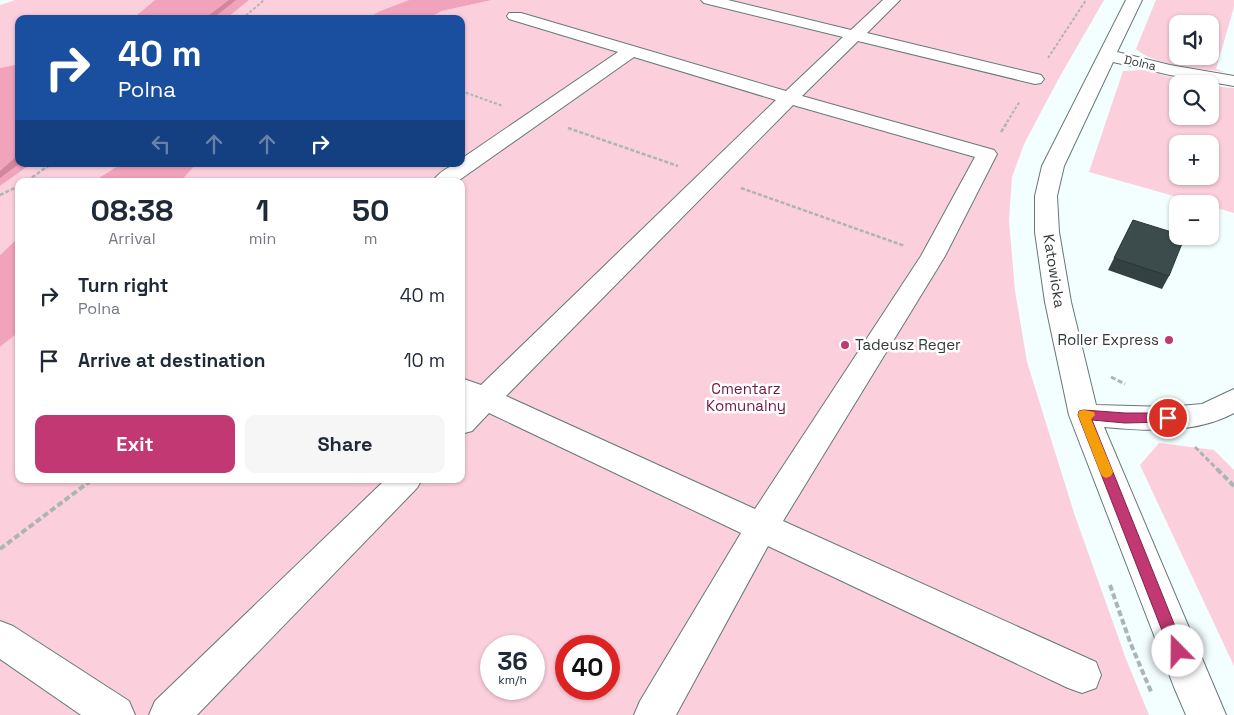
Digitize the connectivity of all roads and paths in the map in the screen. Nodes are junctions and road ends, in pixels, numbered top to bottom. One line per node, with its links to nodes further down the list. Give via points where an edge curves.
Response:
1 (264, 0): 5 (path)
2 (709, 0): 7 (street)
3 (892, 0): 7 (street)
4 (1134, 0): 9 (street, Katowicka)
5 (247, 15)
6 (515, 16): 8 (street)
7 (855, 35): 10 (street); 12 (street)
8 (634, 50): 12 (street); 15 (street)
9 (1106, 55): 11 (street, Dolna); 24 (street, Katowicka, via 1053,166 1046,196 1047,232 1058,302)
10 (1035, 79)
11 (1234, 81)
12 (789, 98): 21 (street); 29 (street, via 987,154 933,256)
13 (47, 167): 16 (path)
14 (464, 167): 17 (street)
15 (465, 167)
16 (31, 178)
17 (448, 178)
18 (15, 188): 19 (path)
19 (0, 196)
20 (1110, 377): 25 (path, via 1152,397)
21 (473, 393): 23 (street); 29 (street)
22 (1234, 400): 25 (street, via 1207,414)
23 (465, 413)
24 (1084, 415): 25 (street); 36 (street, Katowicka)
25 (1168, 418): 28 (path)
26 (88, 483): 30 (path)
27 (402, 483): 34 (street)
28 (1234, 486)
29 (762, 526): 32 (street); 35 (street)
30 (0, 549)
31 (0, 638): 33 (street)
32 (1082, 675)
33 (115, 715)
34 (169, 715)
35 (654, 715)
36 (1206, 715)

